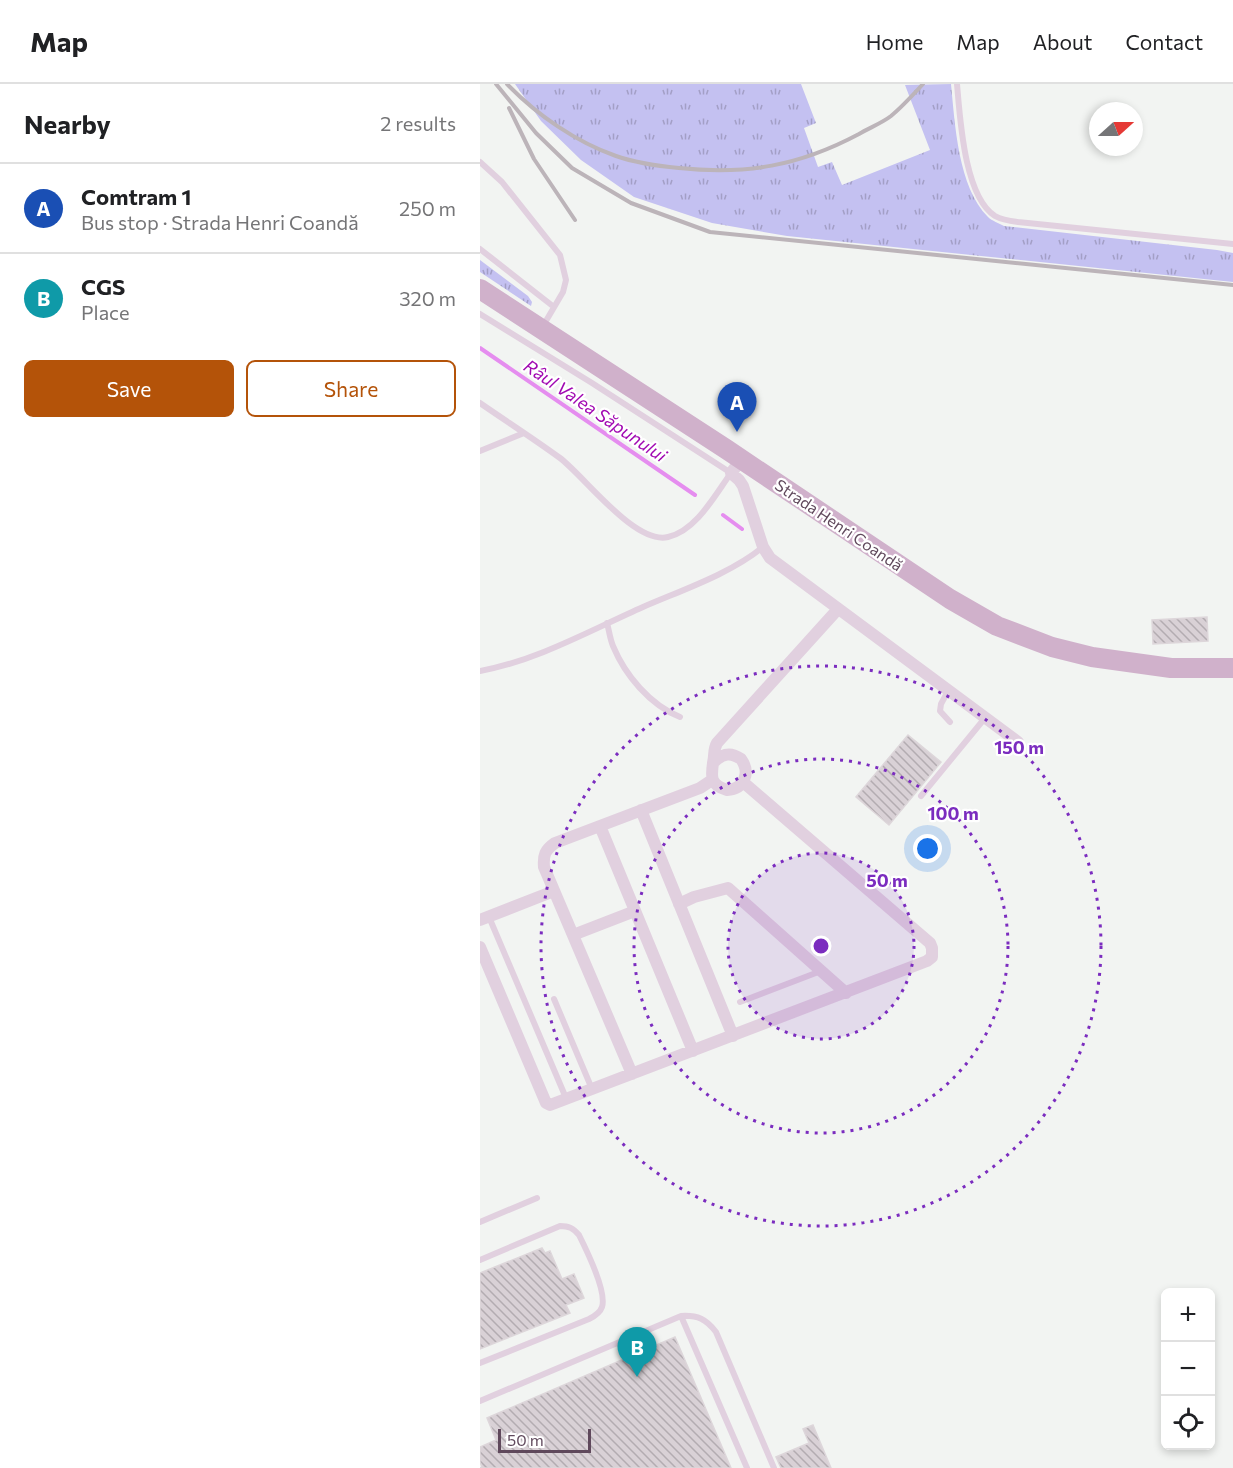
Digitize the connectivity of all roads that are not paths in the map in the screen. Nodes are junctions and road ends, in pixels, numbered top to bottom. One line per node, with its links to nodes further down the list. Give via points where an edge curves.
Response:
1 (957, 84): 3 (lane, via 968,167 993,215 1005,220)
2 (480, 162): 6 (lane, via 502,182 560,255 566,280)
3 (1233, 244)
4 (480, 249): 6 (lane)
5 (480, 289): 8 (main road, Strada Henri Coandă)
6 (555, 307): 8 (lane)
7 (480, 314): 12 (lane)
8 (541, 329): 12 (main road, Strada Henri Coandă)
9 (480, 403): 10 (lane)
10 (524, 433): 11 (lane); 12 (lane, via 651,537 671,537 692,525)
11 (480, 451)
12 (736, 466): 13 (street); 16 (main road, Strada Henri Coandă, via 950,599 1025,638 1092,657 1135,664)
13 (763, 547): 14 (street, via 780,567); 15 (lane, via 740,563)
14 (838, 609): 18 (street); 23 (street, via 717,743)
15 (607, 623): 17 (lane, via 518,662); 19 (lane, via 612,645 632,676 650,699)
16 (1233, 668)
17 (480, 671)
18 (948, 690): 20 (street); 21 (lane, via 940,711)
19 (680, 717)
20 (986, 717): 22 (street); 26 (lane)
21 (950, 722)
22 (1018, 742)
23 (714, 762): 24 (street); 25 (street, via 724,754 741,759 747,770)
24 (712, 780): 25 (street, via 727,790); 27 (street)
25 (743, 782): 36 (street, via 930,943 932,957 927,961)
26 (921, 796)
27 (641, 810): 28 (street); 30 (street)
28 (600, 826): 29 (street, via 546,850 544,867); 31 (street)
29 (555, 891): 32 (street); 33 (street)
30 (679, 904): 35 (street, via 728,888); 39 (street)
31 (635, 911): 33 (street); 40 (street)
32 (484, 919): 43 (lane)
33 (573, 935): 41 (street)
34 (480, 947): 43 (street, via 546,1103)
35 (822, 970): 36 (street); 38 (lane)
36 (846, 993): 39 (street)
37 (554, 999): 42 (lane)
38 (740, 1002)
39 (733, 1036): 40 (street)
40 (693, 1051): 41 (street)
41 (632, 1074): 42 (street)
42 (592, 1089): 43 (street)
43 (566, 1099)
44 (537, 1198): 45 (lane)
45 (480, 1221)
46 (480, 1260): 48 (lane, via 567,1226 579,1235 603,1301 602,1309 589,1319)
47 (681, 1316): 49 (lane); 50 (lane); 51 (lane, via 695,1315 707,1320 716,1332)
48 (480, 1363)
49 (480, 1401)
50 (747, 1468)
51 (774, 1468)

